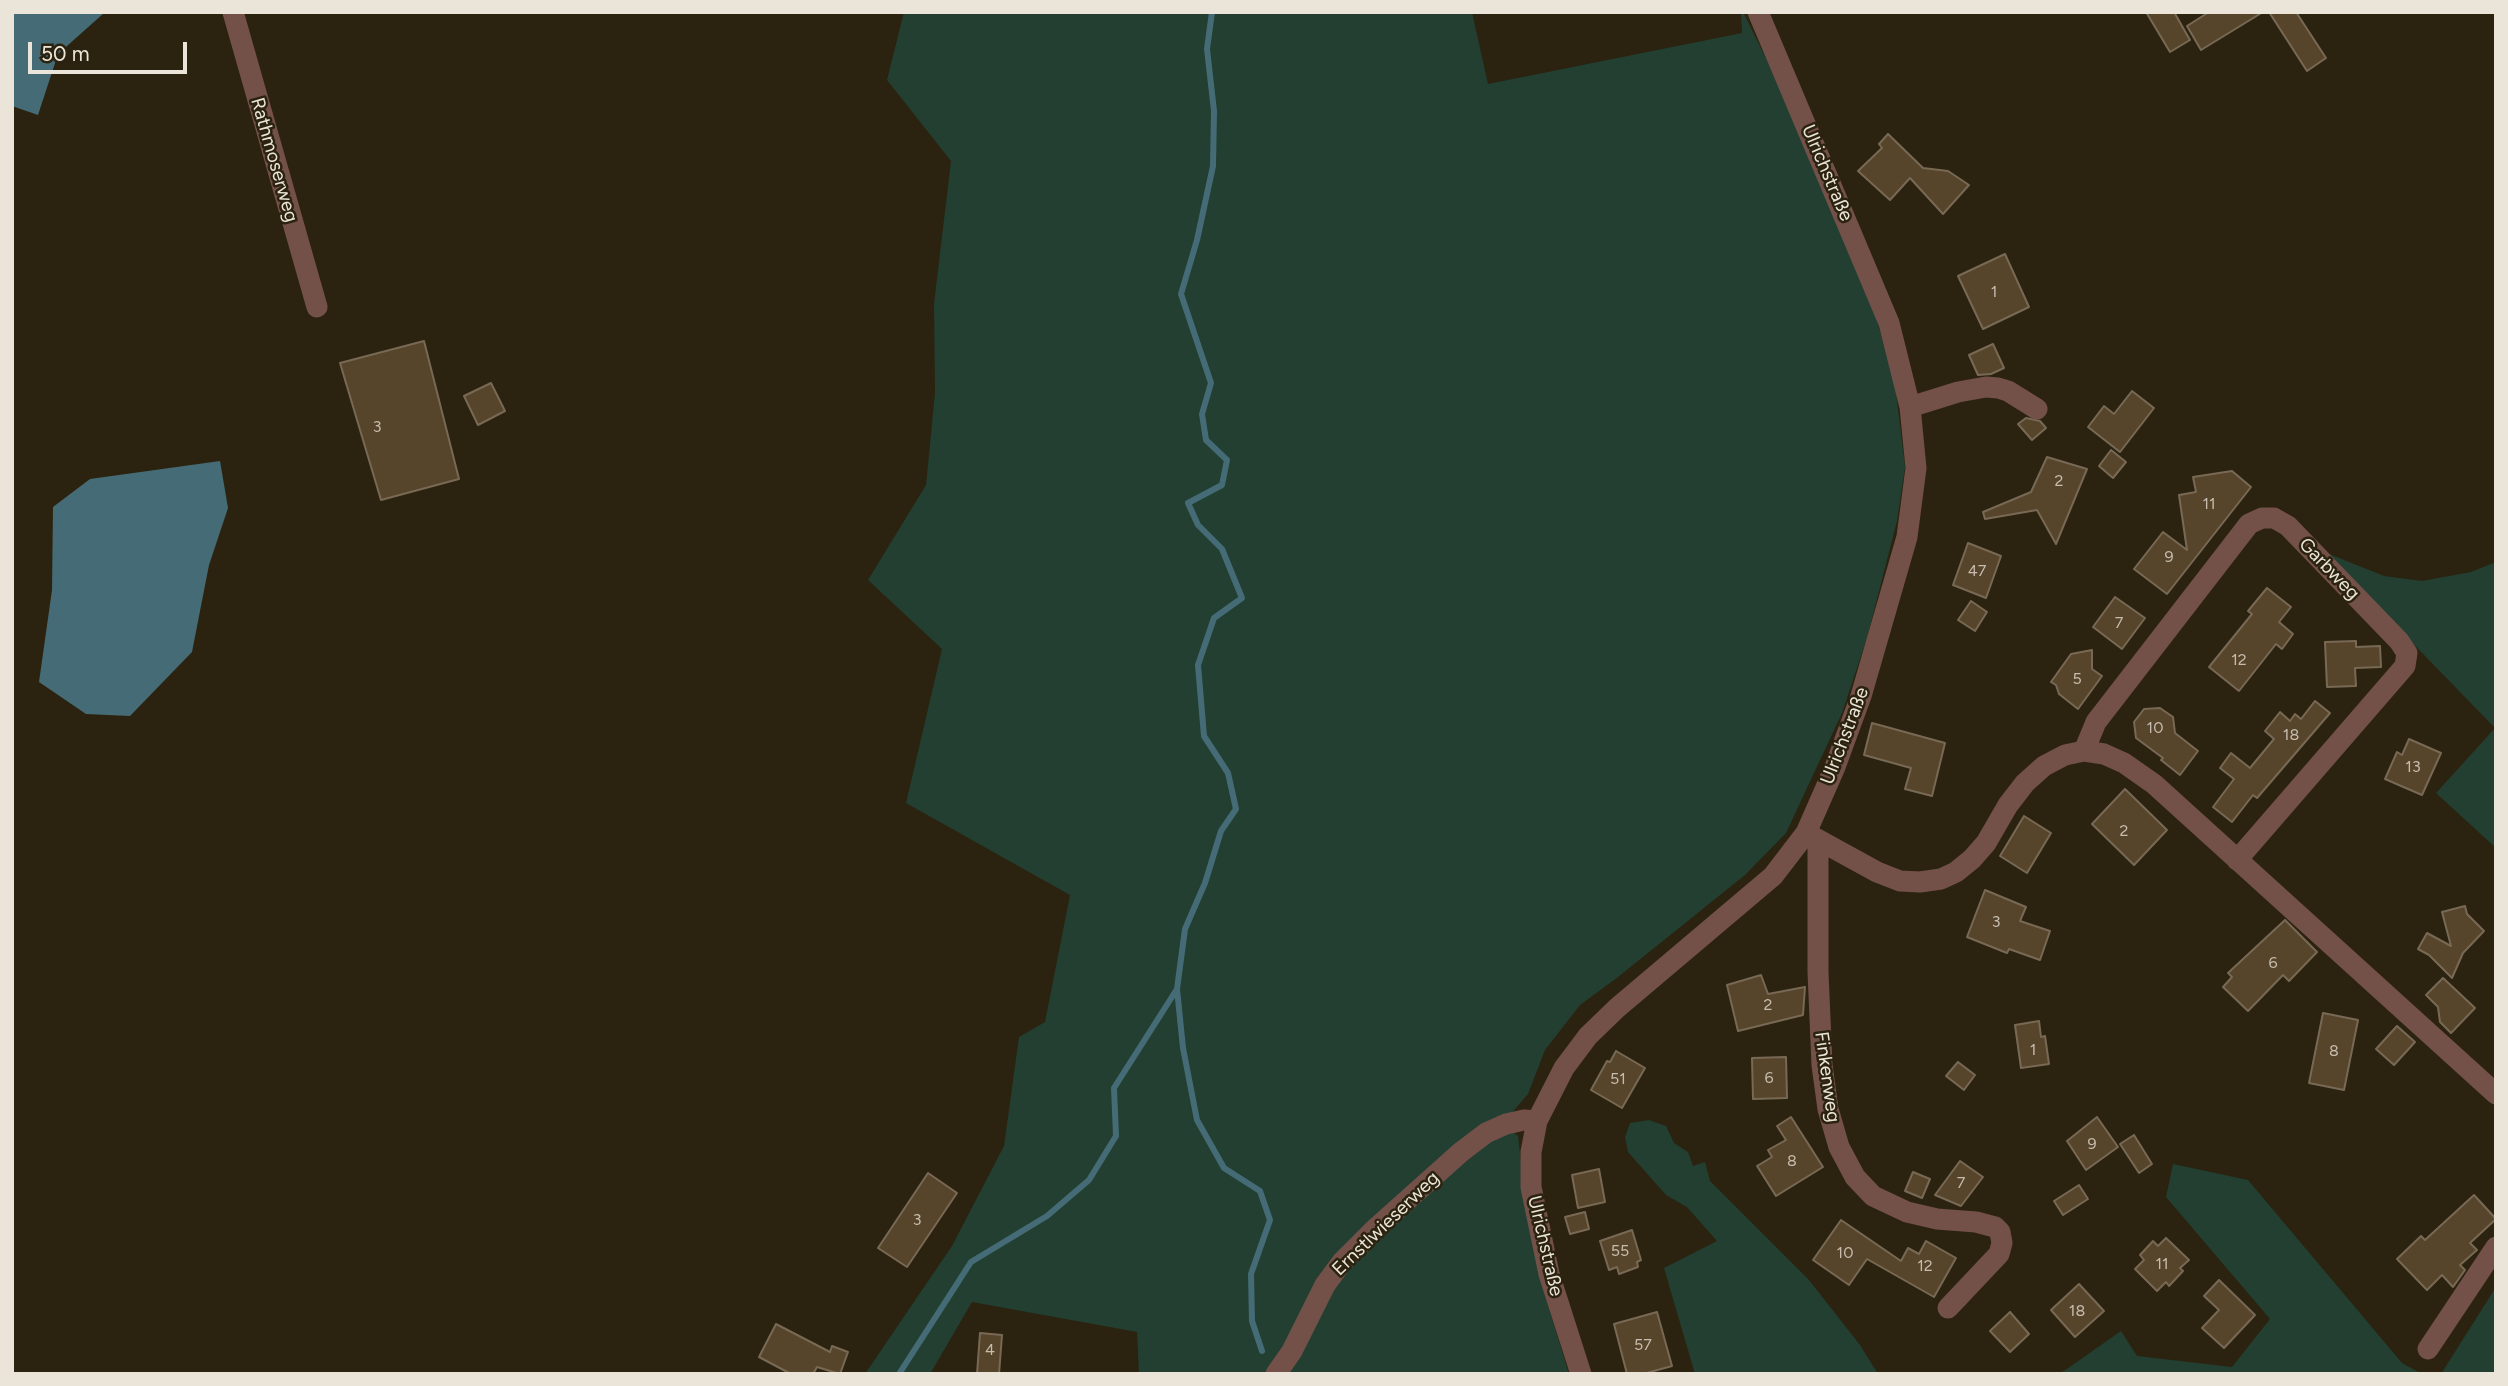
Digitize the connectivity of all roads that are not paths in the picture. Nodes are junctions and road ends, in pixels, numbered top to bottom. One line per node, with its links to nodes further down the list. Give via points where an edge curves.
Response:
1 (233, 12): 3 (street, Rathmoserweg)
2 (1758, 12): 4 (street, Ulrichstraße, via 1889,323)
3 (317, 307)
4 (1910, 407): 5 (street, via 1986,387 2008,391); 7 (street, Ulrichstraße, via 1916,468 1907,537 1861,696)
5 (2037, 409)
6 (2084, 751): 7 (street, via 2044,766 2025,783 1972,859 1941,879 1900,881); 8 (street, via 2124,763 2154,784); 8 (street, Garbweg, via 2096,722 2249,524 2262,517 2288,526 2407,653 2405,666)
7 (1812, 837): 10 (street, Ulrichstraße, via 1588,1036 1564,1068); 12 (street, Finkenweg, via 1822,1065 1839,1147 1855,1177 1873,1196 1907,1212 1976,1222 2000,1231 1999,1254)
8 (2237, 860): 9 (street)
9 (2496, 1094)
10 (1537, 1121): 14 (street, Ernstlwieserweg, via 1506,1124 1486,1133 1376,1228 1325,1285); 15 (street, Ulrichstraße, via 1531,1163 1535,1213)
11 (2496, 1247): 13 (street)
12 (1948, 1308)
13 (2428, 1349)
14 (1276, 1374)
15 (1581, 1374)

